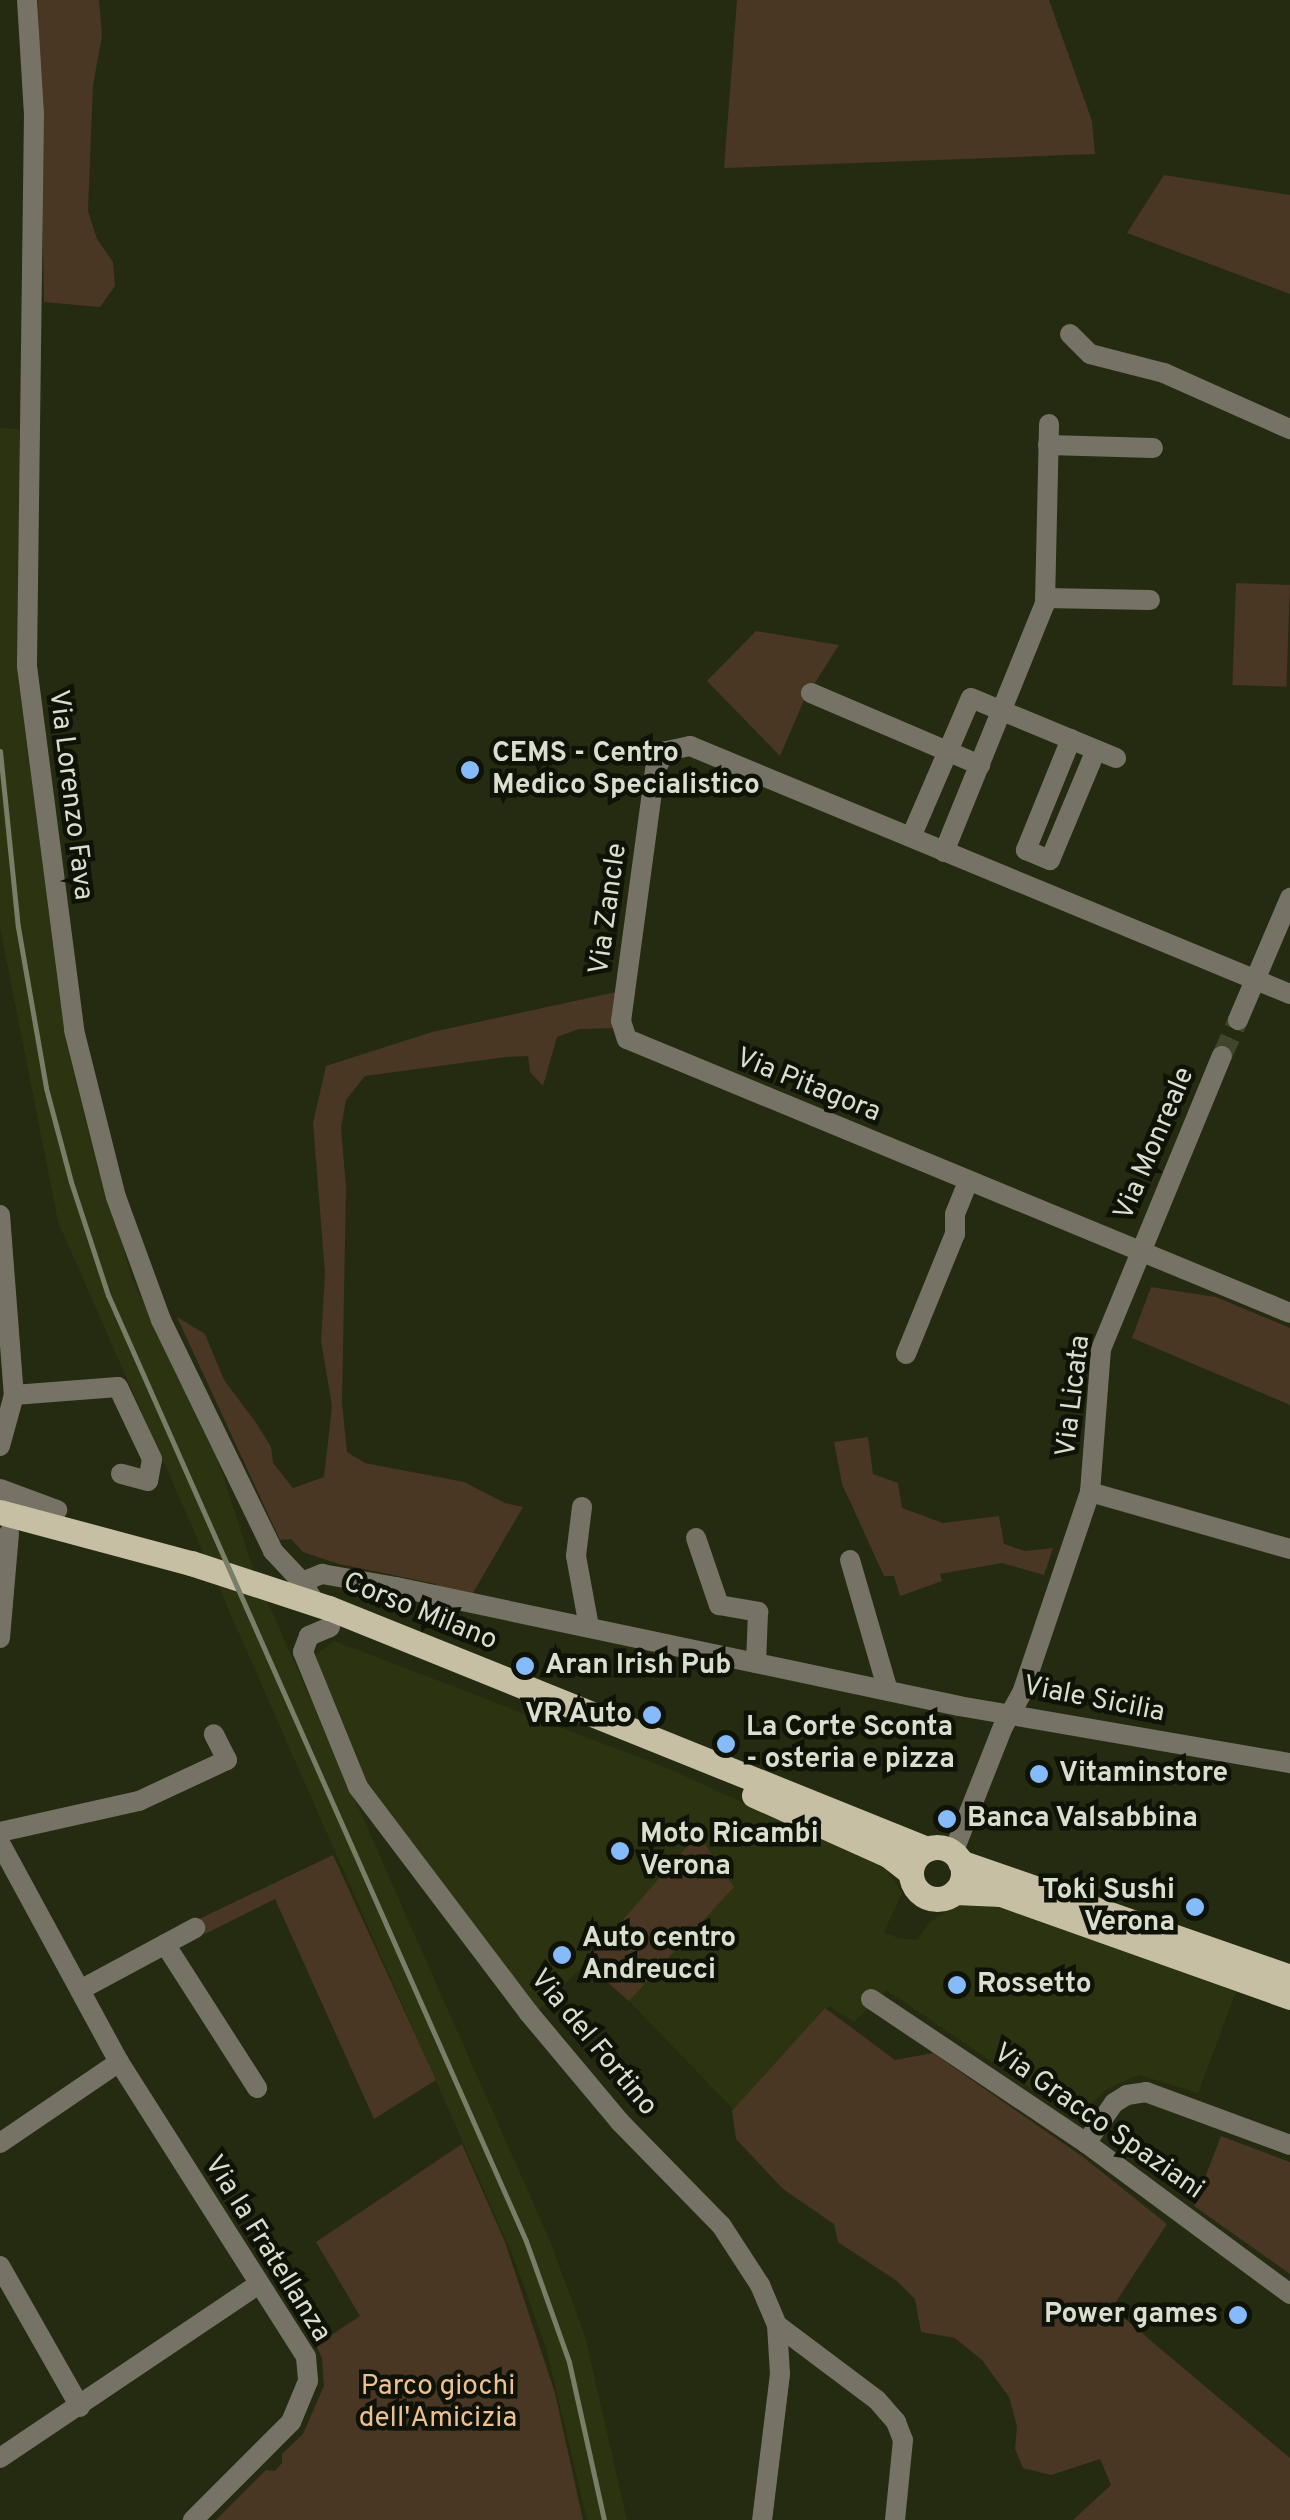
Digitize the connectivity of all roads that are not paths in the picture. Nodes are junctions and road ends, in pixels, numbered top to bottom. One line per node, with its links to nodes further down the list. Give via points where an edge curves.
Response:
1 (28, 0): 37 (street, Via Lorenzo Fava, via 34,114 27,666 74,1030 116,1197 160,1320)
2 (1070, 334): 3 (street, via 1090,354 1164,373)
3 (1290, 429)
4 (1153, 448): 5 (street, via 1049,434)
5 (1045, 598): 6 (street); 8 (street)
6 (1150, 600)
7 (811, 694): 11 (street)
8 (1002, 710): 9 (street); 11 (street, via 971,698); 13 (street)
9 (1071, 739): 10 (street); 10 (street, via 1026,850 1050,860)
10 (1096, 750): 12 (street)
11 (948, 752): 13 (street); 14 (street)
12 (1116, 758)
13 (980, 765): 15 (street)
14 (911, 838): 15 (street, Via Zancle); 20 (street, Via Zancle, via 690,746 666,751 655,770 622,1021)
15 (944, 852): 17 (street, Via Zancle)
16 (1290, 898): 17 (street)
17 (1255, 981): 18 (street, Via Zancle); 19 (street)
18 (1290, 994)
19 (1238, 1020)
20 (627, 1039): 22 (street, Via Pitagora)
21 (1222, 1056): 24 (street, Via Monreale)
22 (968, 1182): 24 (street, Via Pitagora); 26 (street, via 955,1234)
23 (0, 1215): 27 (street)
24 (1140, 1253): 25 (street, Via Pitagora); 31 (street, Via Licata, via 1101,1349)
25 (1290, 1312)
26 (906, 1354)
27 (14, 1395): 28 (street); 29 (street, via 118,1387 152,1460 148,1481)
28 (0, 1446)
29 (120, 1474)
30 (0, 1490): 33 (street)
31 (1090, 1492): 36 (street, Via Licata); 47 (street, Via Licata)
32 (582, 1507): 43 (street, via 576,1556)
33 (57, 1510)
34 (3, 1525): 39 (main road); 44 (street)
35 (696, 1538): 45 (street, via 719,1605 758,1612)
36 (1290, 1549)
37 (276, 1556): 40 (street); 41 (street, Via Lorenzo Fava)
38 (850, 1560): 46 (street)
39 (227, 1582): 40 (main road, Corso Milano); 42 (main road, Corso Milano)
40 (265, 1586): 41 (main road, Corso Milano)
41 (309, 1593): 43 (street, Viale Sicilia, via 311,1576 335,1576); 52 (main road, Corso Milano)
42 (330, 1627): 53 (main road, Corso Milano, via 743,1791 888,1855); 69 (street, Via del Fortino, via 309,1636 303,1652 358,1787 620,2122 720,2225 760,2285)
43 (589, 1627): 45 (street, Viale Sicilia)
44 (0, 1638)
45 (756, 1663): 46 (street, Viale Sicilia)
46 (888, 1691): 47 (street, Viale Sicilia)
47 (1012, 1712): 49 (street, Viale Sicilia); 52 (street)
48 (214, 1734): 50 (street, via 227,1760 138,1801)
49 (1290, 1762)
50 (0, 1832)
51 (0, 1843): 58 (street, Via la Fratellanza)
52 (947, 1854): 53 (main road, via 915,1858); 54 (main road, via 962,1880); 57 (main road, Corso Milano)
53 (910, 1872): 54 (main road, via 924,1896)
54 (955, 1892): 59 (main road, via 1002,1894)
55 (195, 1928): 56 (street)
56 (166, 1944): 58 (street); 62 (street)
57 (1290, 1977)
58 (80, 1990): 61 (street, Via la Fratellanza)
59 (1290, 1998)
60 (871, 1999): 64 (street, Via Gracco Spaziani)
61 (119, 2062): 63 (street); 67 (street, Via la Fratellanza)
62 (257, 2088)
63 (0, 2143)
64 (1086, 2143): 65 (street, via 1114,2104 1146,2092); 68 (street, Via Gracco Spaziani)
65 (1290, 2145)
66 (0, 2266): 70 (street)
67 (257, 2285): 70 (street); 72 (street, Via la Fratellanza, via 306,2357 308,2381 291,2422)
68 (1290, 2294)
69 (777, 2326): 73 (street, Via del Fortino, via 780,2374); 74 (street, via 896,2422 903,2440)
70 (80, 2407): 71 (street)
71 (0, 2458)
72 (194, 2520)
73 (762, 2520)
74 (895, 2520)

